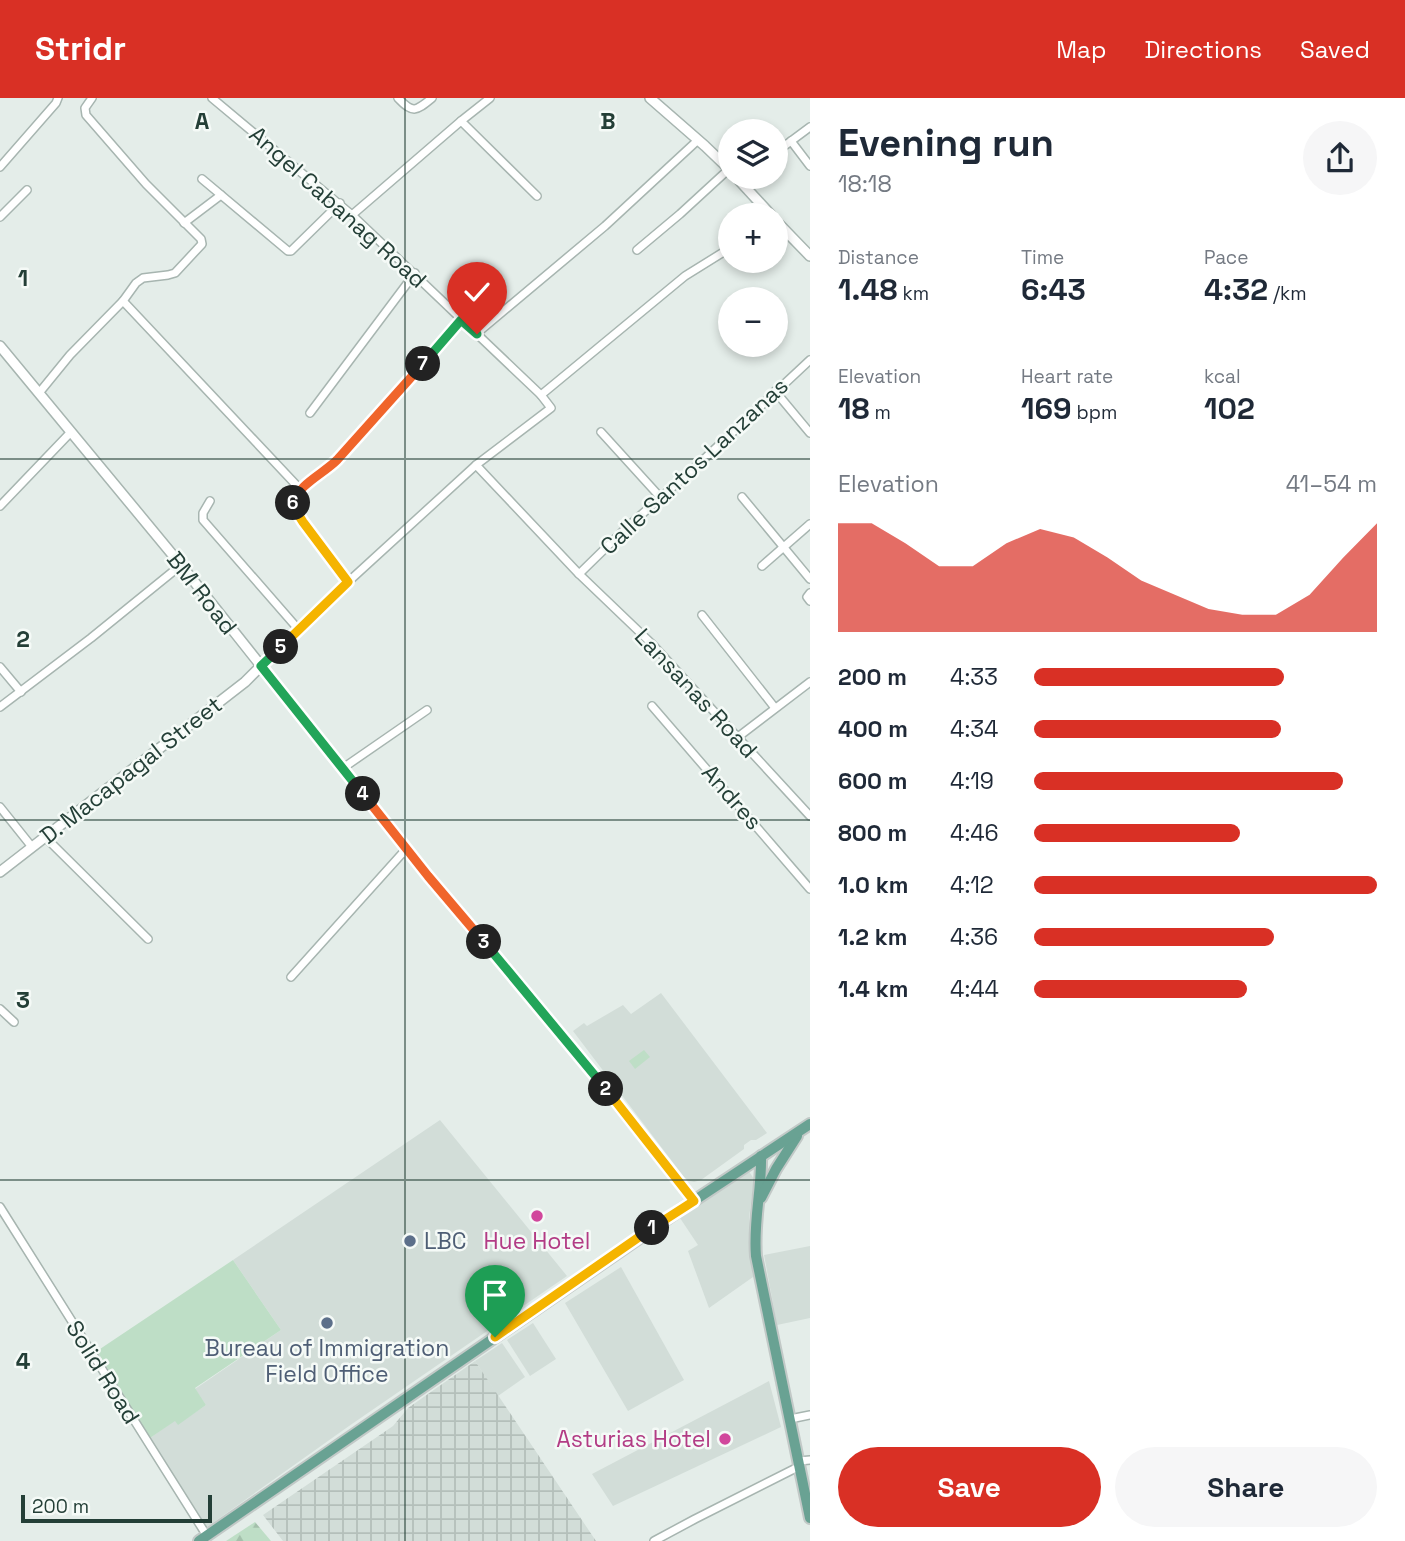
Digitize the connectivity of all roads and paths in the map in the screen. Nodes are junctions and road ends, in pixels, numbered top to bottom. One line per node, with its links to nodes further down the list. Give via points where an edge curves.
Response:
1 (58, 98): 15 (street)
2 (398, 98): 3 (street, via 414,110)
3 (432, 98)
4 (490, 98): 8 (street)
5 (650, 98): 10 (street)
6 (215, 99): 22 (street, Angel Cabanag Road)
7 (90, 100): 26 (street, via 85,112 90,120)
8 (461, 121): 21 (street); 24 (street)
9 (810, 127): 11 (street)
10 (698, 140): 13 (street); 34 (street)
11 (791, 141): 12 (street); 14 (street)
12 (788, 143)
13 (718, 159)
14 (810, 166)
15 (0, 167)
16 (202, 179): 20 (street)
17 (718, 180): 28 (street)
18 (749, 189): 23 (street)
19 (27, 190): 25 (street)
20 (221, 195): 22 (street, via 288,251); 26 (street)
21 (537, 196)
22 (340, 203): 24 (street, Angel Cabanag Road)
23 (760, 203)
24 (352, 215): 31 (street, Angel Cabanag Road)
25 (0, 218)
26 (184, 223): 32 (street, via 202,246 175,273 140,279)
27 (788, 233): 30 (street)
28 (637, 250)
29 (718, 255): 39 (street, via 685,276)
30 (810, 256)
31 (415, 273): 33 (street, Angel Cabanag Road); 40 (street)
32 (123, 301): 38 (street); 47 (street)
33 (461, 320): 34 (street, Angel Cabanag Road); 47 (street, via 337,460)
34 (477, 334): 39 (street, Angel Cabanag Road)
35 (0, 346): 38 (street, BM Road)
36 (810, 360): 37 (street, Calle Santos Lanzanas)
37 (775, 391): 42 (street); 49 (street, Calle Santos Lanzanas)
38 (39, 393): 44 (street, BM Road)
39 (541, 395): 46 (street, Angel Cabanag Road, via 551,408)
40 (310, 413)
41 (810, 417): 42 (street)
42 (803, 424): 45 (street)
43 (601, 432): 49 (street)
44 (71, 433): 51 (street); 54 (street, BM Road)
45 (810, 433)
46 (476, 465): 56 (street, Lansanas Road); 58 (street)
47 (300, 489): 58 (street, via 293,506)
48 (742, 497): 53 (street)
49 (662, 498): 56 (street, Calle Santos Lanzanas)
50 (210, 501): 62 (street, via 203,520)
51 (0, 506)
52 (810, 523): 53 (street)
53 (783, 547): 55 (street); 57 (street)
54 (180, 565): 63 (street, BM Road); 66 (street)
55 (762, 566)
56 (579, 574): 71 (street, Lansanas Road)
57 (810, 579)
58 (348, 582): 62 (street)
59 (810, 593): 60 (street)
60 (810, 601)
61 (702, 615): 69 (street)
62 (299, 630): 63 (street)
63 (261, 666): 72 (street, BM Road); 75 (street, D. Macapagal Street)
64 (0, 667): 66 (street)
65 (810, 682): 69 (street)
66 (21, 692): 68 (street)
67 (652, 706): 79 (street, Andres)
68 (0, 707)
69 (775, 708): 71 (street)
70 (427, 710): 72 (street)
71 (738, 737): 74 (street, Lansanas Road)
72 (343, 768): 77 (street, BM Road)
73 (0, 807): 76 (street)
74 (810, 816)
75 (45, 837): 76 (street, D. Macapagal Street); 80 (street)
76 (32, 846): 78 (street, D. Macapagal Street)
77 (407, 848): 81 (street); 87 (street, BM Road)
78 (0, 872)
79 (810, 889)
80 (148, 939)
81 (290, 977)
82 (0, 1009): 83 (street)
83 (14, 1023)
84 (810, 1124): 85 (main road)
85 (800, 1130): 86 (main road); 88 (main road)
86 (761, 1156): 87 (main road); 88 (main road)
87 (694, 1201): 94 (main road)
88 (758, 1204): 91 (main road, via 756,1256)
89 (0, 1207): 94 (street, Solid Road)
90 (810, 1415): 91 (street)
91 (790, 1419): 92 (main road)
92 (803, 1462): 93 (main road); 95 (street)
93 (810, 1518)
94 (203, 1538)
95 (654, 1541)

